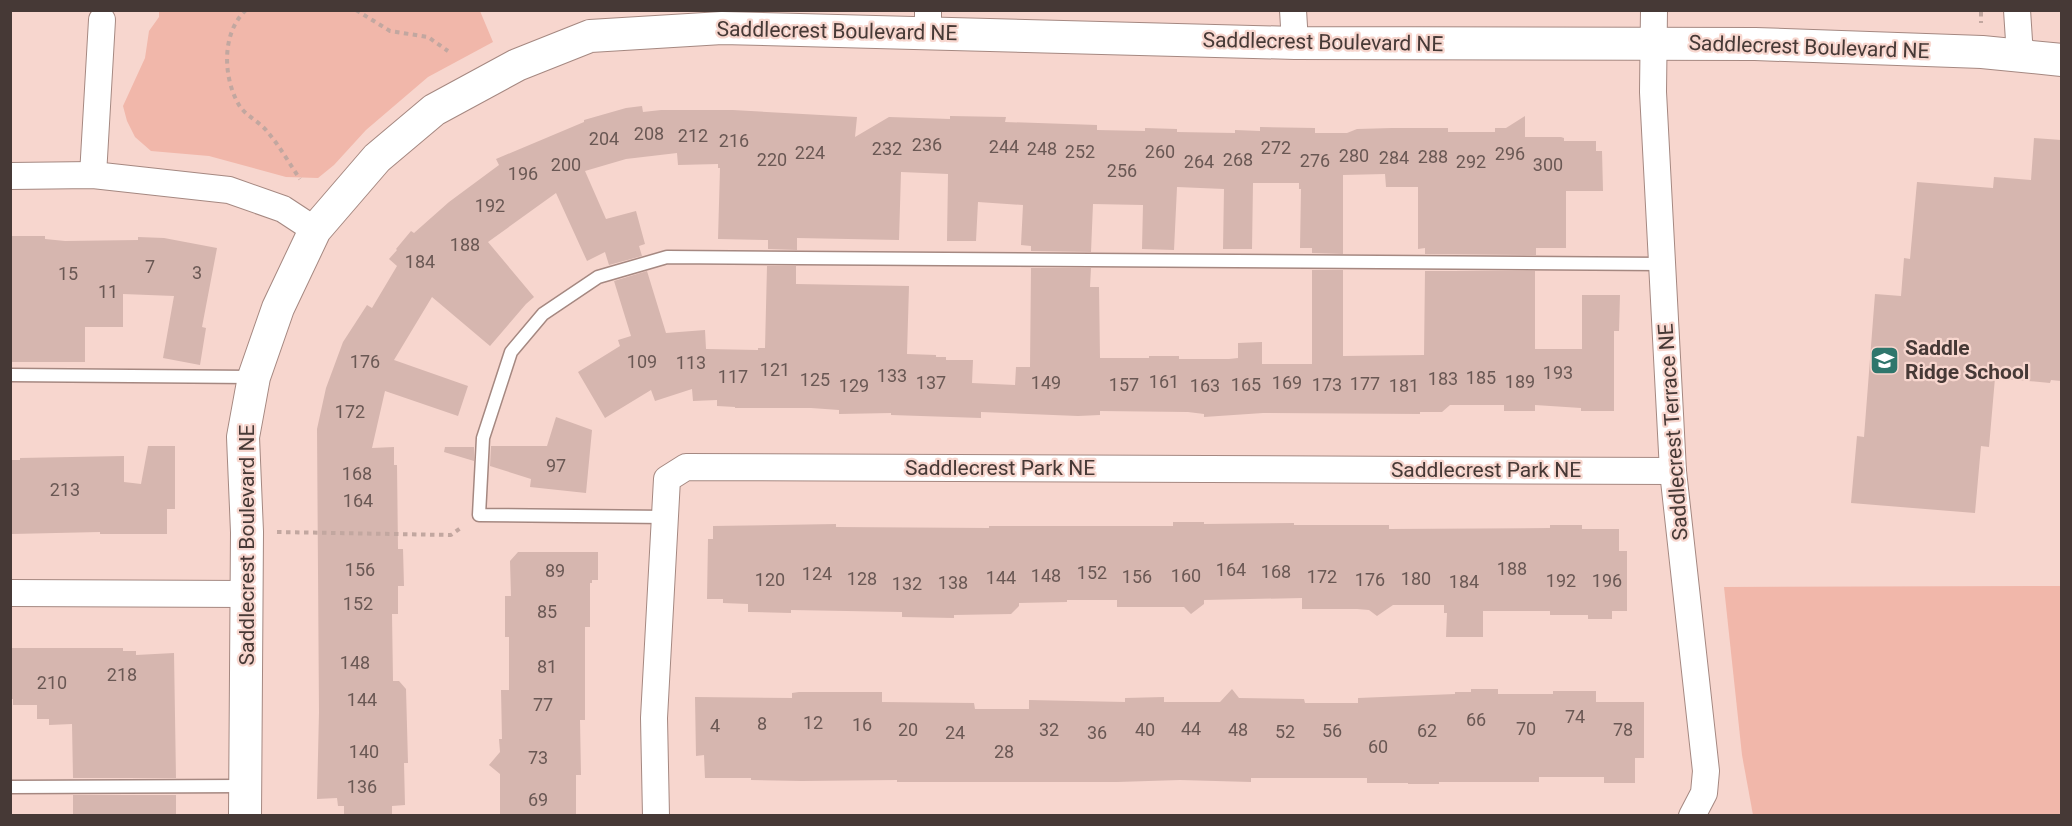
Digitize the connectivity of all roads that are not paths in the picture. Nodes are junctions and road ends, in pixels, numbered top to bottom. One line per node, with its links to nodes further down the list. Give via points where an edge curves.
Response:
1 (1293, 10): 6 (street)
2 (1654, 10): 7 (street, Saddlecrest Terrace NE)
3 (2017, 10): 8 (street)
4 (102, 20): 10 (street)
5 (928, 22): 6 (street, Saddlecrest Boulevard NE); 12 (street, Saddlecrest Boulevard NE, via 590,36 517,65 434,110 377,158)
6 (1294, 43): 7 (street, Saddlecrest Boulevard NE)
7 (1655, 44): 8 (street, Saddlecrest Boulevard NE, via 1755,44); 13 (street, Saddlecrest Terrace NE, via 1653,92)
8 (2020, 56): 9 (street, Saddlecrest Boulevard NE)
9 (2061, 60)
10 (93, 175): 11 (street); 12 (street, via 229,190 283,209)
11 (10, 176)
12 (315, 230): 15 (street, Saddlecrest Boulevard NE, via 278,308)
13 (1662, 264): 16 (street, Saddlecrest Terrace NE); 17 (lane, via 667,257 598,277 543,314 511,352 483,438 479,515)
14 (10, 375): 15 (lane)
15 (254, 377): 19 (street, Saddlecrest Boulevard NE, via 243,437)
16 (1673, 471): 17 (street, Saddlecrest Park NE, via 686,466 667,478); 23 (street, Saddlecrest Terrace NE, via 1707,771 1704,793)
17 (666, 517): 22 (street, Saddlecrest Park NE, via 654,718)
18 (10, 593): 19 (street)
19 (247, 594): 21 (street, Saddlecrest Boulevard NE)
20 (10, 787): 21 (lane)
21 (245, 801)
22 (656, 816)
23 (1692, 816)

